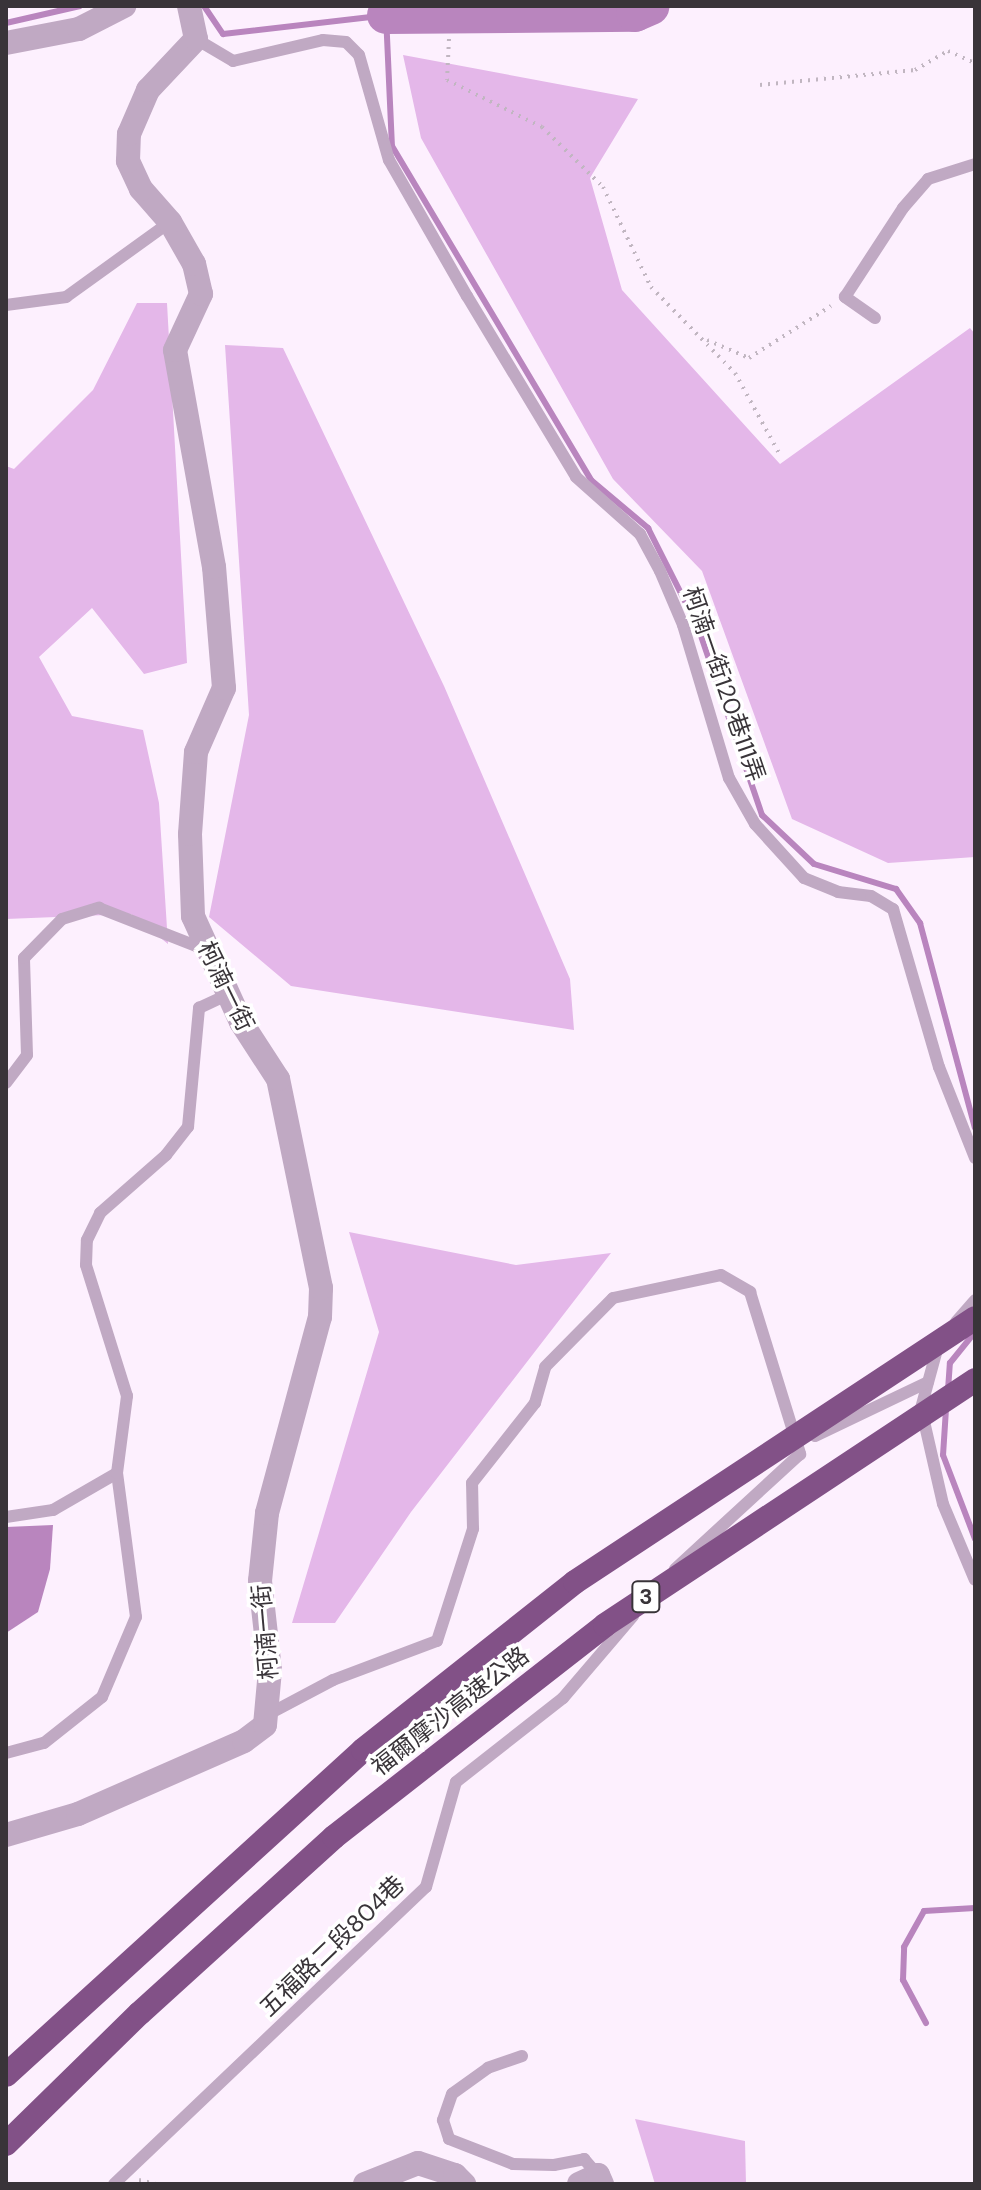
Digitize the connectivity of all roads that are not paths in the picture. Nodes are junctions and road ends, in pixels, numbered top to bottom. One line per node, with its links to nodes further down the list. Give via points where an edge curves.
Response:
1 (124, 6): 4 (street, via 79,29)
2 (189, 6): 3 (street)
3 (196, 39): 6 (street, 柯湳一街, via 148,90 129,134 128,161 141,189); 12 (lane, 柯湳一街120巷111弄, via 233,61 323,40 346,42 359,55 389,160 467,296 576,477 640,534 660,571 683,625 729,778 755,824 804,878 838,892 871,896 893,909 939,1067)
4 (6, 43)
5 (975, 164): 8 (lane, via 928,179 845,297)
6 (170, 222): 7 (lane, via 66,297); 9 (street, 柯湳一街, via 194,264 201,294 175,350 223,645 224,688 196,752 190,834 193,916)
7 (6, 305)
8 (875, 318)
9 (206, 950): 10 (street, 柯湳一街); 11 (lane, via 99,908 62,919 24,958 27,1055)
10 (227, 995): 18 (lane, via 199,1008 188,1127 166,1155 100,1213 87,1240 86,1265 127,1396); 21 (street, 柯湳一街, via 278,1079 321,1288 320,1317 267,1513 260,1581 268,1633)
11 (6, 1083)
12 (975, 1158)
13 (975, 1300): 16 (lane, via 936,1348)
14 (975, 1318): 25 (highway, 福爾摩沙高速公路 / 3, bridge, via 575,1582 363,1750)
15 (975, 1380): 26 (highway, 福爾摩沙高速公路 / 3, bridge, via 605,1625 334,1837 140,2013)
16 (928, 1382): 17 (lane); 20 (lane, via 921,1408 929,1454 964,1563)
17 (798, 1444): 21 (lane, via 750,1292 721,1275 613,1298 545,1367 535,1403 472,1483 473,1529 437,1641 333,1680); 28 (lane, 五福路二段804巷, via 800,1454 690,1551 563,1698 456,1782 426,1887)
18 (117, 1473): 19 (lane, via 53,1510); 22 (lane, via 136,1617 102,1697 44,1743)
19 (6, 1517)
20 (975, 1580)
21 (267, 1715): 23 (street, 柯湳一街, via 265,1725 244,1741 78,1814)
22 (6, 1753)
23 (6, 1835)
24 (522, 2056): 27 (lane, via 488,2068 452,2094 443,2120 449,2139 513,2164 584,2159)
25 (6, 2075)
26 (6, 2144)
27 (593, 2181)
28 (114, 2184)
29 (365, 2184): 30 (street, via 418,2163 455,2175)
30 (464, 2184)

